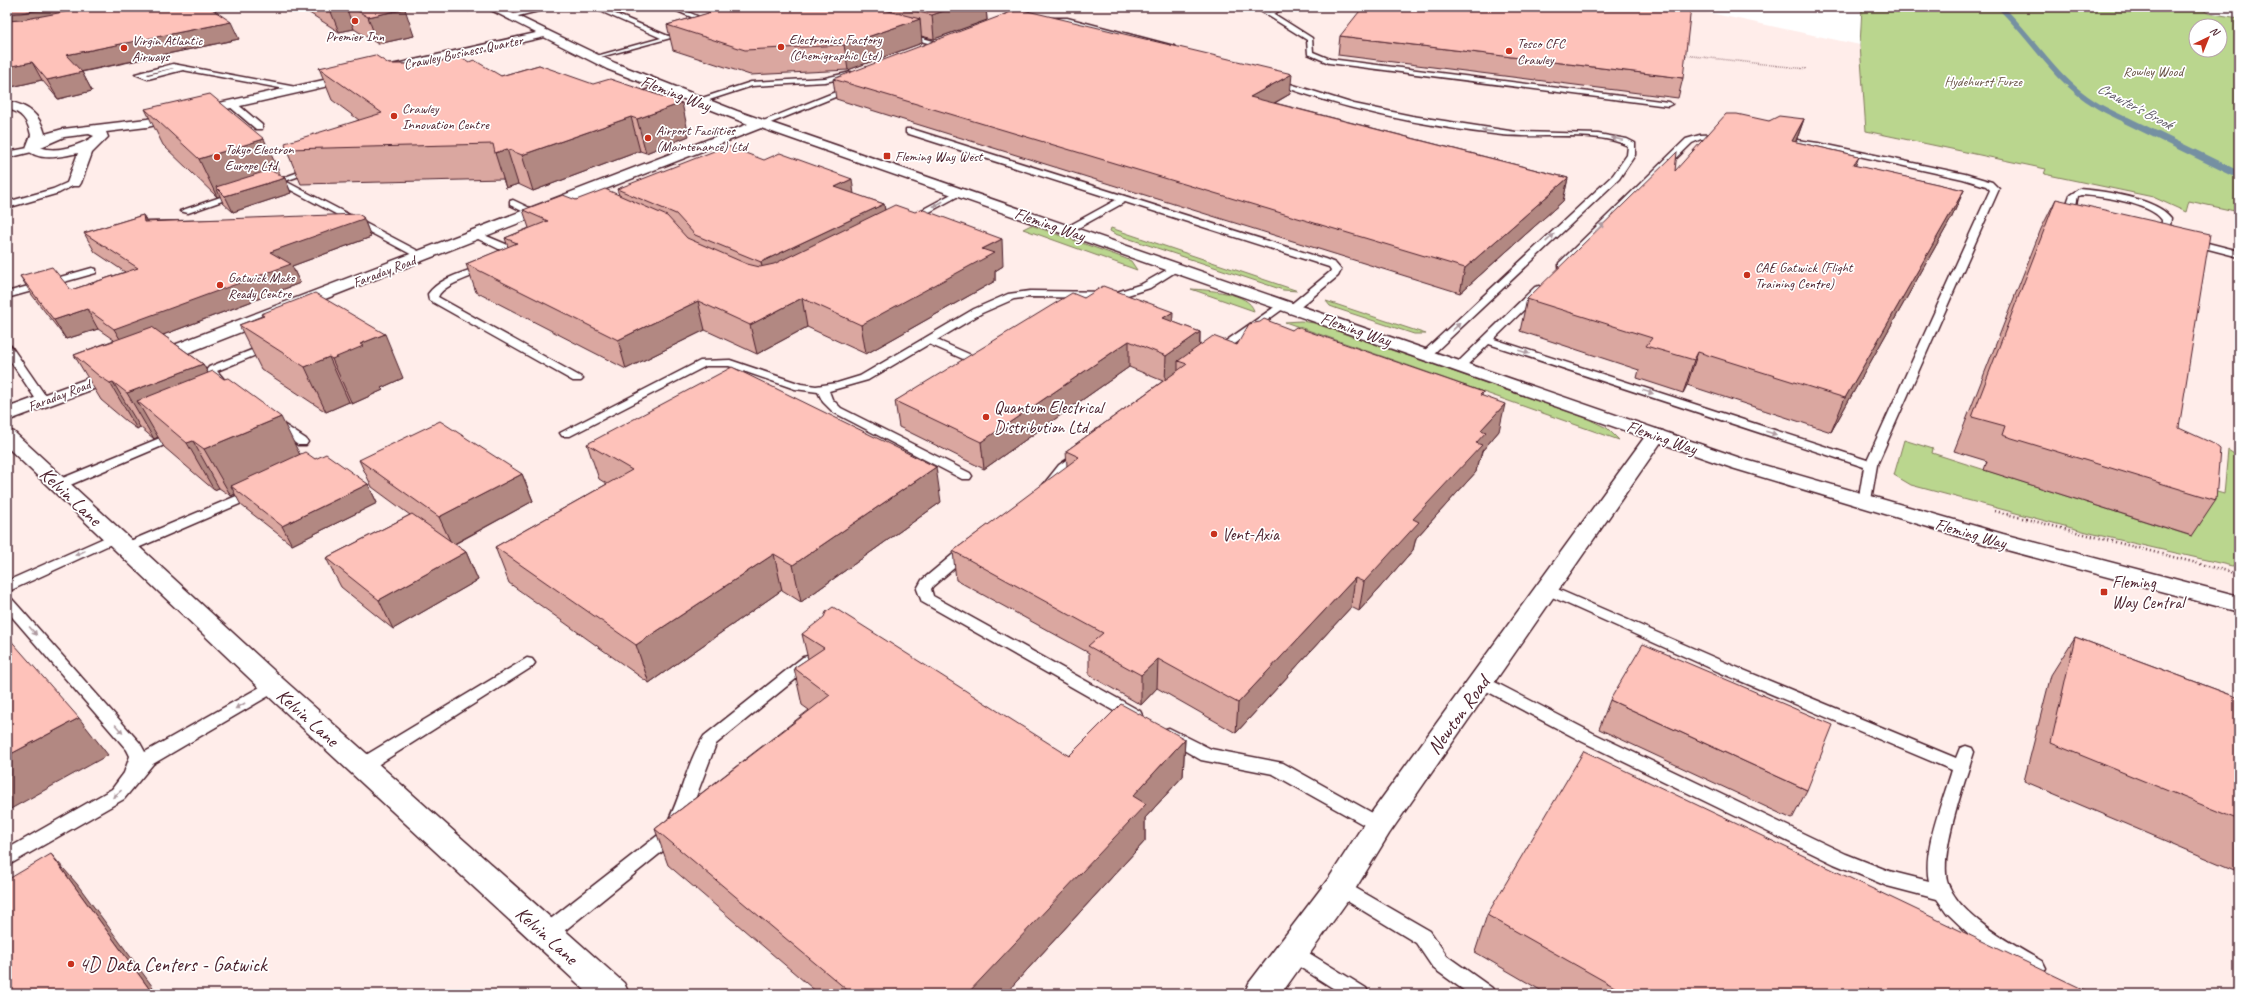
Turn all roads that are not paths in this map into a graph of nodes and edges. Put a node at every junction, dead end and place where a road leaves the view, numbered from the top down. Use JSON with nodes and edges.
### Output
{"nodes":[{"id":1,"x":490,"y":7,"type":"edge"},
{"id":2,"x":552,"y":7,"type":"edge"},
{"id":3,"x":594,"y":7,"type":"edge"},
{"id":4,"x":671,"y":7,"type":"edge"},
{"id":5,"x":1031,"y":7,"type":"edge"},
{"id":6,"x":1257,"y":7,"type":"edge"},
{"id":7,"x":1282,"y":7,"type":"edge"},
{"id":8,"x":1267,"y":14,"type":"junction"},
{"id":9,"x":510,"y":16,"type":"junction"},
{"id":10,"x":1001,"y":18,"type":"edge"},
{"id":11,"x":1032,"y":21,"type":"edge"},
{"id":12,"x":542,"y":32,"type":"junction"},
{"id":13,"x":898,"y":34,"type":"edge"},
{"id":14,"x":667,"y":38,"type":"junction"},
{"id":15,"x":942,"y":40,"type":"edge"},
{"id":16,"x":935,"y":43,"type":"junction"},
{"id":17,"x":1177,"y":48,"type":"edge"},
{"id":18,"x":920,"y":49,"type":"edge"},
{"id":19,"x":595,"y":58,"type":"junction"},
{"id":20,"x":183,"y":68,"type":"junction"},
{"id":21,"x":860,"y":71,"type":"edge"},
{"id":22,"x":1268,"y":78,"type":"edge"},
{"id":23,"x":858,"y":86,"type":"edge"},
{"id":24,"x":662,"y":87,"type":"junction"},
{"id":25,"x":296,"y":89,"type":"junction"},
{"id":26,"x":630,"y":99,"type":"edge"},
{"id":27,"x":697,"y":101,"type":"junction"},
{"id":28,"x":232,"y":104,"type":"junction"},
{"id":29,"x":1668,"y":104,"type":"dead end"},
{"id":30,"x":7,"y":105,"type":"edge"},
{"id":31,"x":34,"y":121,"type":"junction"},
{"id":32,"x":760,"y":124,"type":"junction"},
{"id":33,"x":259,"y":127,"type":"dead end"},
{"id":34,"x":909,"y":131,"type":"dead end"},
{"id":35,"x":88,"y":134,"type":"junction"},
{"id":36,"x":1731,"y":136,"type":"edge"},
{"id":37,"x":1772,"y":139,"type":"edge"},
{"id":38,"x":34,"y":146,"type":"junction"},
{"id":39,"x":7,"y":155,"type":"edge"},
{"id":40,"x":321,"y":167,"type":"edge"},
{"id":41,"x":74,"y":183,"type":"joint"},
{"id":42,"x":248,"y":191,"type":"edge"},
{"id":43,"x":960,"y":193,"type":"junction"},
{"id":44,"x":1124,"y":198,"type":"junction"},
{"id":45,"x":513,"y":204,"type":"dead end"},
{"id":46,"x":7,"y":205,"type":"edge"},
{"id":47,"x":185,"y":211,"type":"dead end"},
{"id":48,"x":533,"y":212,"type":"junction"},
{"id":49,"x":2091,"y":220,"type":"edge"},
{"id":50,"x":898,"y":226,"type":"edge"},
{"id":51,"x":1068,"y":230,"type":"junction"},
{"id":52,"x":2151,"y":233,"type":"edge"},
{"id":53,"x":477,"y":235,"type":"junction"},
{"id":54,"x":2164,"y":236,"type":"junction"},
{"id":55,"x":2239,"y":254,"type":"edge"},
{"id":56,"x":421,"y":256,"type":"junction"},
{"id":57,"x":1176,"y":267,"type":"junction"},
{"id":58,"x":92,"y":271,"type":"dead end"},
{"id":59,"x":7,"y":295,"type":"edge"},
{"id":60,"x":1288,"y":306,"type":"junction"},
{"id":61,"x":929,"y":340,"type":"junction"},
{"id":62,"x":1487,"y":340,"type":"junction"},
{"id":63,"x":280,"y":342,"type":"edge"},
{"id":64,"x":7,"y":348,"type":"edge"},
{"id":65,"x":1427,"y":354,"type":"junction"},
{"id":66,"x":1208,"y":358,"type":"edge"},
{"id":67,"x":983,"y":364,"type":"edge"},
{"id":68,"x":1460,"y":366,"type":"junction"},
{"id":69,"x":576,"y":379,"type":"dead end"},
{"id":70,"x":228,"y":388,"type":"edge"},
{"id":71,"x":823,"y":389,"type":"junction"},
{"id":72,"x":43,"y":402,"type":"junction"},
{"id":73,"x":262,"y":413,"type":"edge"},
{"id":74,"x":7,"y":415,"type":"edge"},
{"id":75,"x":187,"y":431,"type":"edge"},
{"id":76,"x":566,"y":433,"type":"dead end"},
{"id":77,"x":1656,"y":435,"type":"junction"},
{"id":78,"x":7,"y":436,"type":"edge"},
{"id":79,"x":302,"y":442,"type":"dead end"},
{"id":80,"x":1091,"y":446,"type":"edge"},
{"id":81,"x":1870,"y":465,"type":"junction"},
{"id":82,"x":966,"y":476,"type":"dead end"},
{"id":83,"x":58,"y":485,"type":"junction"},
{"id":84,"x":263,"y":488,"type":"edge"},
{"id":85,"x":1041,"y":492,"type":"edge"},
{"id":86,"x":1865,"y":503,"type":"junction"},
{"id":87,"x":978,"y":541,"type":"edge"},
{"id":88,"x":121,"y":542,"type":"junction"},
{"id":89,"x":7,"y":587,"type":"edge"},
{"id":90,"x":1548,"y":590,"type":"junction"},
{"id":91,"x":7,"y":602,"type":"edge"},
{"id":92,"x":2239,"y":604,"type":"edge"},
{"id":93,"x":819,"y":653,"type":"edge"},
{"id":94,"x":527,"y":663,"type":"dead end"},
{"id":95,"x":1482,"y":682,"type":"junction"},
{"id":96,"x":274,"y":686,"type":"junction"},
{"id":97,"x":362,"y":766,"type":"junction"},
{"id":98,"x":132,"y":776,"type":"junction"},
{"id":99,"x":1379,"y":825,"type":"junction"},
{"id":100,"x":7,"y":858,"type":"edge"},
{"id":101,"x":1340,"y":887,"type":"junction"},
{"id":102,"x":1944,"y":893,"type":"junction"},
{"id":103,"x":546,"y":934,"type":"junction"},
{"id":104,"x":1291,"y":951,"type":"junction"},
{"id":105,"x":2054,"y":976,"type":"edge"},
{"id":106,"x":612,"y":994,"type":"edge"},
{"id":107,"x":1261,"y":994,"type":"edge"},
{"id":108,"x":1359,"y":994,"type":"edge"},
{"id":109,"x":1485,"y":994,"type":"edge"}],
"edges":[{"from":1,"to":9,"type":"street","name":"Fleming Way"},
{"from":2,"to":9,"type":"lane"},
{"from":3,"to":14,"type":"lane"},
{"from":4,"to":14,"type":"lane"},
{"from":5,"to":10,"type":"lane"},
{"from":6,"to":8,"type":"lane"},
{"from":7,"to":8,"type":"lane"},
{"from":8,"to":29,"type":"lane"},
{"from":9,"to":12,"type":"street","name":"Fleming Way"},
{"from":11,"to":17,"type":"lane"},
{"from":12,"to":19,"type":"street","name":"Fleming Way"},
{"from":12,"to":25,"type":"street","name":"Crawley Business Quarter"},
{"from":13,"to":16,"type":"lane"},
{"from":14,"to":19,"type":"lane"},
{"from":15,"to":16,"type":"lane"},
{"from":16,"to":18,"type":"lane"},
{"from":19,"to":24,"type":"street","name":"Fleming Way"},
{"from":20,"to":20,"type":"lane"},
{"from":20,"to":25,"type":"lane"},
{"from":21,"to":27,"type":"lane"},
{"from":65,"to":22,"type":"lane","one_way":true},
{"from":23,"to":32,"type":"lane"},
{"from":24,"to":26,"type":"lane"},
{"from":24,"to":27,"type":"street","name":"Fleming Way"},
{"from":25,"to":28,"type":"street","name":"Crawley Business Quarter"},
{"from":27,"to":32,"type":"street","name":"Fleming Way"},
{"from":28,"to":33,"type":"lane"},
{"from":28,"to":35,"type":"street","name":"Crawley Business Quarter"},
{"from":30,"to":31,"type":"street"},
{"from":31,"to":35,"type":"street"},
{"from":31,"to":38,"type":"street"},
{"from":32,"to":43,"type":"street","name":"Fleming Way"},
{"from":32,"to":48,"type":"street","name":"Faraday Road"},
{"from":34,"to":44,"type":"lane"},
{"from":35,"to":38,"type":"street","name":"Crawley Business Quarter"},
{"from":35,"to":38,"type":"street","name":"Crawley Business Quarter"},
{"from":35,"to":41,"type":"street","name":"Crawley Business Quarter"},
{"from":62,"to":36,"type":"lane","one_way":true},
{"from":37,"to":81,"type":"lane"},
{"from":38,"to":39,"type":"lane"},
{"from":40,"to":56,"type":"lane"},
{"from":41,"to":46,"type":"lane"},
{"from":42,"to":47,"type":"lane"},
{"from":43,"to":50,"type":"lane","one_way":true},
{"from":43,"to":51,"type":"street","name":"Fleming Way"},
{"from":44,"to":51,"type":"lane"},
{"from":44,"to":60,"type":"lane"},
{"from":45,"to":48,"type":"lane"},
{"from":48,"to":53,"type":"street","name":"Faraday Road"},
{"from":49,"to":54,"type":"lane"},
{"from":51,"to":57,"type":"street","name":"Fleming Way"},
{"from":52,"to":54,"type":"lane"},
{"from":53,"to":56,"type":"street","name":"Faraday Road"},
{"from":53,"to":69,"type":"lane"},
{"from":54,"to":55,"type":"lane"},
{"from":56,"to":72,"type":"street","name":"Faraday Road"},
{"from":57,"to":60,"type":"street","name":"Fleming Way"},
{"from":57,"to":61,"type":"lane"},
{"from":58,"to":59,"type":"lane"},
{"from":60,"to":65,"type":"street","name":"Fleming Way"},
{"from":60,"to":66,"type":"lane"},
{"from":61,"to":67,"type":"lane"},
{"from":61,"to":71,"type":"lane"},
{"from":62,"to":68,"type":"lane"},
{"from":62,"to":81,"type":"lane","one_way":true},
{"from":63,"to":70,"type":"lane"},
{"from":64,"to":72,"type":"lane"},
{"from":65,"to":68,"type":"street","name":"Fleming Way"},
{"from":68,"to":77,"type":"street","name":"Fleming Way"},
{"from":71,"to":76,"type":"lane"},
{"from":71,"to":82,"type":"lane"},
{"from":72,"to":74,"type":"street","name":"Faraday Road"},
{"from":73,"to":79,"type":"lane"},
{"from":75,"to":83,"type":"lane"},
{"from":77,"to":86,"type":"street","name":"Fleming Way"},
{"from":77,"to":90,"type":"street","name":"Newton Road"},
{"from":78,"to":83,"type":"street","name":"Kelvin Lane"},
{"from":80,"to":85,"type":"lane"},
{"from":81,"to":86,"type":"lane"},
{"from":83,"to":88,"type":"street","name":"Kelvin Lane"},
{"from":84,"to":88,"type":"lane"},
{"from":86,"to":92,"type":"street","name":"Fleming Way"},
{"from":87,"to":99,"type":"lane"},
{"from":88,"to":89,"type":"lane","one_way":true},
{"from":88,"to":96,"type":"street","name":"Kelvin Lane"},
{"from":90,"to":95,"type":"street","name":"Newton Road"},
{"from":90,"to":102,"type":"lane"},
{"from":91,"to":98,"type":"lane","one_way":true},
{"from":93,"to":103,"type":"lane"},
{"from":94,"to":97,"type":"lane"},
{"from":95,"to":99,"type":"street","name":"Newton Road"},
{"from":95,"to":102,"type":"lane"},
{"from":96,"to":97,"type":"street","name":"Kelvin Lane"},
{"from":96,"to":98,"type":"lane","one_way":true},
{"from":97,"to":103,"type":"street","name":"Kelvin Lane"},
{"from":98,"to":100,"type":"lane","one_way":true},
{"from":99,"to":101,"type":"street","name":"Newton Road"},
{"from":101,"to":104,"type":"street","name":"Newton Road"},
{"from":101,"to":109,"type":"lane"},
{"from":102,"to":105,"type":"lane"},
{"from":103,"to":106,"type":"street","name":"Kelvin Lane"},
{"from":104,"to":107,"type":"street","name":"Newton Road"},
{"from":104,"to":108,"type":"lane"}]}
